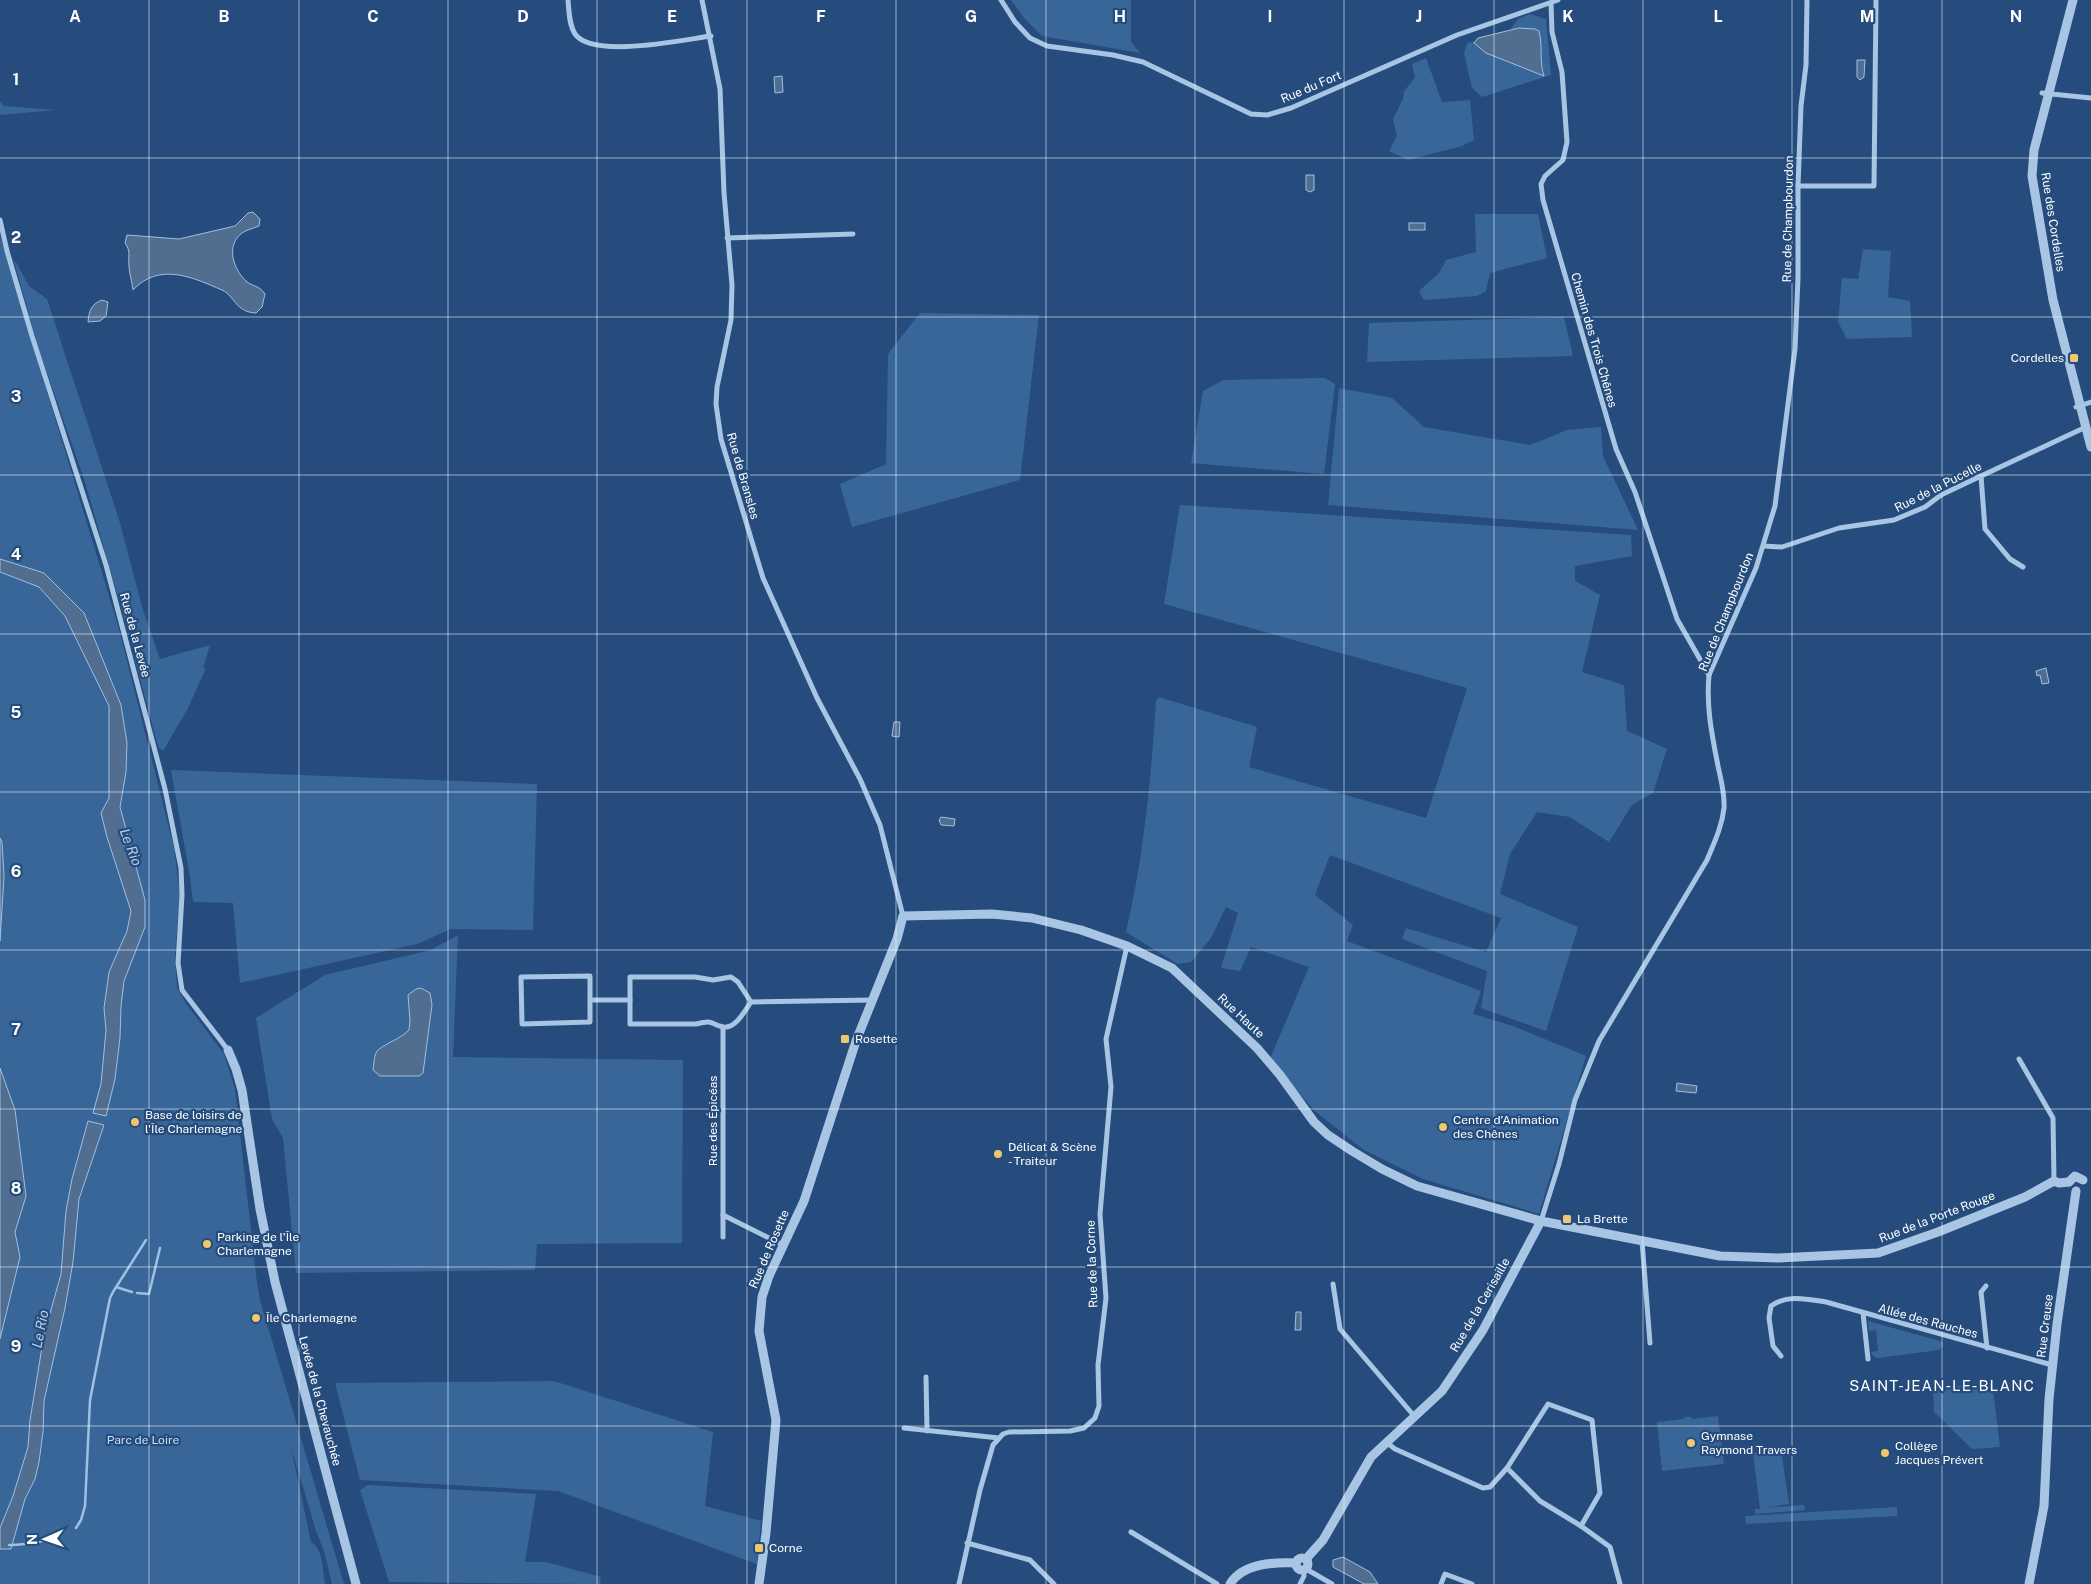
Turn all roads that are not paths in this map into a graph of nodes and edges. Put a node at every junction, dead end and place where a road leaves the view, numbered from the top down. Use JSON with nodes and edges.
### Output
{"nodes":[{"id":1,"x":568,"y":0,"type":"edge"},
{"id":2,"x":702,"y":0,"type":"edge"},
{"id":3,"x":1001,"y":0,"type":"edge"},
{"id":4,"x":1558,"y":0,"type":"edge"},
{"id":5,"x":1807,"y":0,"type":"edge"},
{"id":6,"x":1876,"y":0,"type":"edge"},
{"id":7,"x":2073,"y":0,"type":"edge"},
{"id":8,"x":1551,"y":3,"type":"junction"},
{"id":9,"x":710,"y":36,"type":"junction"},
{"id":10,"x":2045,"y":94,"type":"junction"},
{"id":11,"x":2091,"y":98,"type":"edge"},
{"id":12,"x":1798,"y":186,"type":"junction"},
{"id":13,"x":0,"y":220,"type":"edge"},
{"id":14,"x":854,"y":234,"type":"dead end"},
{"id":15,"x":728,"y":238,"type":"junction"},
{"id":16,"x":2091,"y":402,"type":"edge"},
{"id":17,"x":2078,"y":406,"type":"junction"},
{"id":18,"x":2086,"y":427,"type":"junction"},
{"id":19,"x":2091,"y":447,"type":"edge"},
{"id":20,"x":1981,"y":476,"type":"junction"},
{"id":21,"x":1764,"y":546,"type":"junction"},
{"id":22,"x":2023,"y":567,"type":"dead end"},
{"id":23,"x":1710,"y":675,"type":"junction"},
{"id":24,"x":903,"y":916,"type":"junction"},
{"id":25,"x":1127,"y":946,"type":"junction"},
{"id":26,"x":590,"y":1000,"type":"junction"},
{"id":27,"x":630,"y":1000,"type":"junction"},
{"id":28,"x":872,"y":1000,"type":"junction"},
{"id":29,"x":751,"y":1002,"type":"junction"},
{"id":30,"x":723,"y":1027,"type":"junction"},
{"id":31,"x":228,"y":1050,"type":"joint"},
{"id":32,"x":2020,"y":1059,"type":"dead end"},
{"id":33,"x":2087,"y":1177,"type":"edge"},
{"id":34,"x":2054,"y":1181,"type":"junction"},
{"id":35,"x":2069,"y":1182,"type":"junction"},
{"id":36,"x":2076,"y":1190,"type":"junction"},
{"id":37,"x":723,"y":1215,"type":"junction"},
{"id":38,"x":1541,"y":1221,"type":"junction"},
{"id":39,"x":723,"y":1237,"type":"dead end"},
{"id":40,"x":1642,"y":1241,"type":"junction"},
{"id":41,"x":783,"y":1244,"type":"junction"},
{"id":42,"x":1333,"y":1284,"type":"dead end"},
{"id":43,"x":1986,"y":1286,"type":"dead end"},
{"id":44,"x":1863,"y":1313,"type":"junction"},
{"id":45,"x":1650,"y":1343,"type":"dead end"},
{"id":46,"x":1987,"y":1348,"type":"junction"},
{"id":47,"x":1782,"y":1356,"type":"dead end"},
{"id":48,"x":1868,"y":1359,"type":"dead end"},
{"id":49,"x":2052,"y":1365,"type":"junction"},
{"id":50,"x":926,"y":1377,"type":"dead end"},
{"id":51,"x":1415,"y":1417,"type":"junction"},
{"id":52,"x":904,"y":1428,"type":"dead end"},
{"id":53,"x":927,"y":1431,"type":"junction"},
{"id":54,"x":999,"y":1438,"type":"junction"},
{"id":55,"x":1386,"y":1442,"type":"junction"},
{"id":56,"x":1507,"y":1468,"type":"junction"},
{"id":57,"x":1581,"y":1526,"type":"junction"},
{"id":58,"x":1131,"y":1532,"type":"dead end"},
{"id":59,"x":967,"y":1543,"type":"junction"},
{"id":60,"x":1305,"y":1566,"type":"junction"},
{"id":61,"x":356,"y":1583,"type":"edge"},
{"id":62,"x":759,"y":1584,"type":"edge"},
{"id":63,"x":959,"y":1584,"type":"edge"},
{"id":64,"x":1054,"y":1584,"type":"edge"},
{"id":65,"x":1217,"y":1584,"type":"edge"},
{"id":66,"x":1230,"y":1584,"type":"edge"},
{"id":67,"x":1300,"y":1584,"type":"edge"},
{"id":68,"x":1332,"y":1584,"type":"edge"},
{"id":69,"x":1441,"y":1584,"type":"edge"},
{"id":70,"x":1472,"y":1584,"type":"edge"},
{"id":71,"x":1620,"y":1584,"type":"edge"},
{"id":72,"x":2029,"y":1584,"type":"edge"}],
"edges":[{"from":1,"to":9,"type":"street"},
{"from":2,"to":9,"type":"street","name":"Rue de Bransles"},
{"from":3,"to":8,"type":"street","name":"Rue du Fort"},
{"from":4,"to":8,"type":"street","name":"Rue du Fort"},
{"from":5,"to":12,"type":"street","name":"Rue de Champbourdon"},
{"from":6,"to":12,"type":"street"},
{"from":7,"to":10,"type":"street","name":"Rue des Cordelles"},
{"from":8,"to":23,"type":"street","name":"Chemin des Trois Chênes"},
{"from":9,"to":15,"type":"street","name":"Rue de Bransles"},
{"from":10,"to":11,"type":"street"},
{"from":10,"to":17,"type":"street","name":"Rue des Cordelles"},
{"from":12,"to":21,"type":"street","name":"Rue de Champbourdon"},
{"from":13,"to":31,"type":"street","name":"Rue de la Levée"},
{"from":14,"to":15,"type":"street"},
{"from":15,"to":24,"type":"street","name":"Rue de Bransles"},
{"from":16,"to":17,"type":"street"},
{"from":17,"to":18,"type":"street","name":"Rue des Cordelles"},
{"from":18,"to":19,"type":"street","name":"Rue des Cordelles"},
{"from":18,"to":20,"type":"street","name":"Rue de la Pucelle"},
{"from":20,"to":21,"type":"street","name":"Rue de la Pucelle"},
{"from":20,"to":22,"type":"street"},
{"from":21,"to":23,"type":"street","name":"Rue de Champbourdon"},
{"from":23,"to":38,"type":"street","name":"Rue de Champbourdon"},
{"from":24,"to":25,"type":"street","name":"Rue Haute"},
{"from":24,"to":28,"type":"street","name":"Rue de Rosette"},
{"from":25,"to":38,"type":"street","name":"Rue Haute"},
{"from":25,"to":54,"type":"street","name":"Rue de la Corne"},
{"from":26,"to":26,"type":"street"},
{"from":26,"to":27,"type":"street"},
{"from":27,"to":29,"type":"street"},
{"from":27,"to":30,"type":"street"},
{"from":28,"to":29,"type":"street"},
{"from":28,"to":41,"type":"street","name":"Rue de Rosette"},
{"from":29,"to":30,"type":"street"},
{"from":30,"to":37,"type":"street","name":"Rue des Épicéas"},
{"from":31,"to":61,"type":"street","name":"Levée de la Chevauchée"},
{"from":32,"to":34,"type":"street"},
{"from":33,"to":35,"type":"street"},
{"from":33,"to":36,"type":"street"},
{"from":34,"to":35,"type":"street"},
{"from":34,"to":40,"type":"street","name":"Rue de la Porte Rouge"},
{"from":35,"to":36,"type":"street"},
{"from":36,"to":49,"type":"street","name":"Rue Creuse"},
{"from":37,"to":39,"type":"street","name":"Rue des Épicéas"},
{"from":37,"to":41,"type":"street"},
{"from":38,"to":40,"type":"street","name":"Rue de la Porte Rouge"},
{"from":38,"to":51,"type":"street","name":"Rue de la Cerisaille"},
{"from":40,"to":45,"type":"street"},
{"from":41,"to":62,"type":"street","name":"Rue de Rosette"},
{"from":42,"to":51,"type":"street"},
{"from":43,"to":46,"type":"street","name":"Allée des Rauches"},
{"from":44,"to":46,"type":"street","name":"Allée des Rauches"},
{"from":44,"to":47,"type":"street","name":"Allée des Rauches"},
{"from":44,"to":48,"type":"street","name":"Allée des Rauches"},
{"from":46,"to":49,"type":"street","name":"Allée des Rauches"},
{"from":49,"to":72,"type":"street","name":"Rue Creuse"},
{"from":50,"to":53,"type":"street"},
{"from":51,"to":55,"type":"street","name":"Rue de la Cerisaille"},
{"from":52,"to":53,"type":"street"},
{"from":53,"to":54,"type":"street"},
{"from":54,"to":59,"type":"street"},
{"from":55,"to":56,"type":"street"},
{"from":55,"to":60,"type":"street","name":"Rue de la Cerisaille"},
{"from":56,"to":57,"type":"street"},
{"from":56,"to":57,"type":"street"},
{"from":57,"to":71,"type":"street"},
{"from":58,"to":65,"type":"street"},
{"from":59,"to":63,"type":"street"},
{"from":59,"to":64,"type":"street"},
{"from":60,"to":66,"type":"street"},
{"from":60,"to":67,"type":"street","name":"Rue de la Cerisaille"},
{"from":60,"to":68,"type":"street"},
{"from":69,"to":70,"type":"street"}]}
